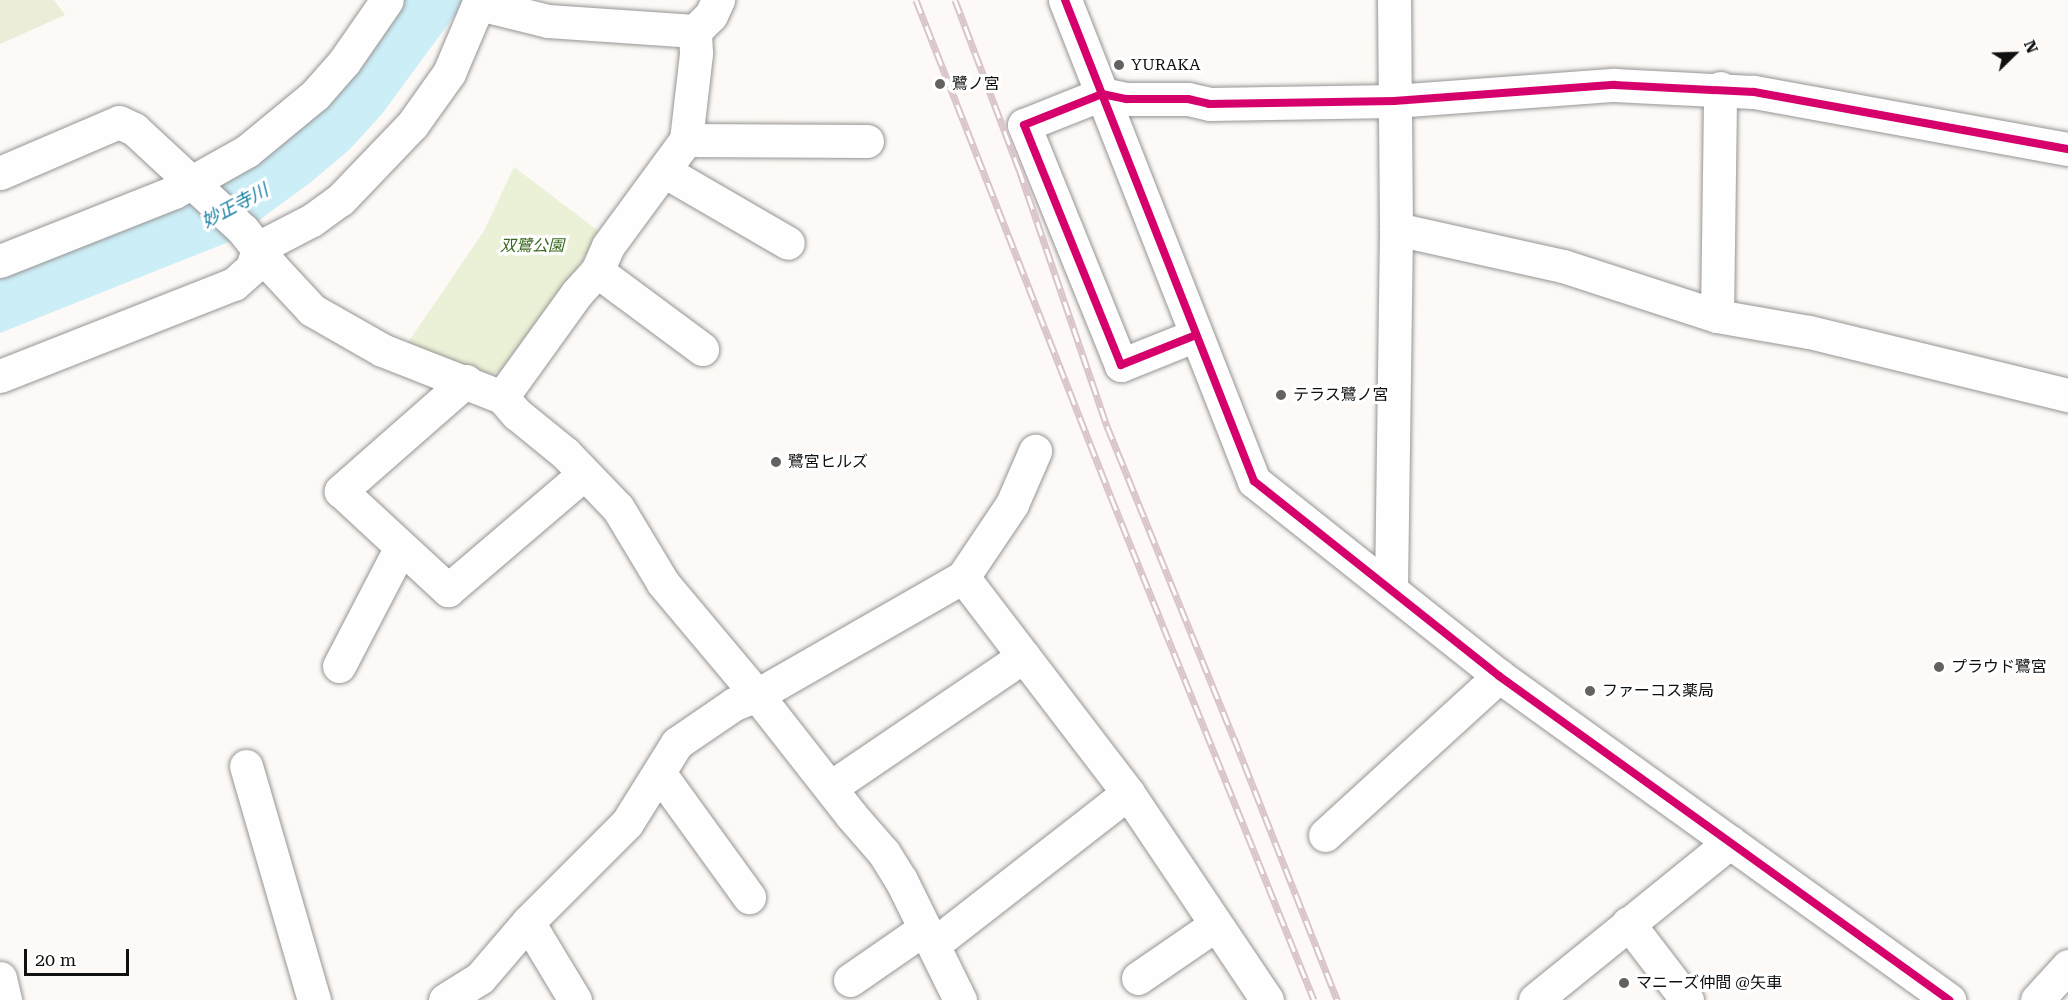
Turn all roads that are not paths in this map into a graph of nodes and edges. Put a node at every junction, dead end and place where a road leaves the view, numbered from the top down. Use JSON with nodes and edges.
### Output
{"nodes":[{"id":1,"x":387,"y":0,"type":"edge"},
{"id":2,"x":718,"y":0,"type":"edge"},
{"id":3,"x":1065,"y":0,"type":"edge"},
{"id":4,"x":1394,"y":0,"type":"edge"},
{"id":5,"x":480,"y":2,"type":"edge"},
{"id":6,"x":695,"y":31,"type":"junction"},
{"id":7,"x":1720,"y":88,"type":"junction"},
{"id":8,"x":1102,"y":94,"type":"junction"},
{"id":9,"x":1394,"y":101,"type":"junction"},
{"id":10,"x":686,"y":140,"type":"junction"},
{"id":11,"x":867,"y":141,"type":"dead end"},
{"id":12,"x":2068,"y":149,"type":"edge"},
{"id":13,"x":664,"y":171,"type":"junction"},
{"id":14,"x":0,"y":173,"type":"edge"},
{"id":15,"x":197,"y":187,"type":"junction"},
{"id":16,"x":1396,"y":229,"type":"junction"},
{"id":17,"x":251,"y":239,"type":"junction"},
{"id":18,"x":788,"y":243,"type":"dead end"},
{"id":19,"x":0,"y":261,"type":"edge"},
{"id":20,"x":597,"y":271,"type":"junction"},
{"id":21,"x":1716,"y":316,"type":"junction"},
{"id":22,"x":1196,"y":335,"type":"junction"},
{"id":23,"x":702,"y":349,"type":"dead end"},
{"id":24,"x":0,"y":376,"type":"edge"},
{"id":25,"x":466,"y":381,"type":"junction"},
{"id":26,"x":2068,"y":395,"type":"edge"},
{"id":27,"x":502,"y":397,"type":"junction"},
{"id":28,"x":1035,"y":451,"type":"dead end"},
{"id":29,"x":584,"y":474,"type":"junction"},
{"id":30,"x":401,"y":547,"type":"junction"},
{"id":31,"x":963,"y":577,"type":"junction"},
{"id":32,"x":1391,"y":589,"type":"junction"},
{"id":33,"x":1024,"y":656,"type":"junction"},
{"id":34,"x":339,"y":666,"type":"dead end"},
{"id":35,"x":1499,"y":676,"type":"junction"},
{"id":36,"x":757,"y":695,"type":"junction"},
{"id":37,"x":246,"y":766,"type":"dead end"},
{"id":38,"x":660,"y":774,"type":"junction"},
{"id":39,"x":831,"y":787,"type":"junction"},
{"id":40,"x":1128,"y":793,"type":"junction"},
{"id":41,"x":1325,"y":835,"type":"dead end"},
{"id":42,"x":1730,"y":842,"type":"junction"},
{"id":43,"x":749,"y":897,"type":"dead end"},
{"id":44,"x":528,"y":922,"type":"junction"},
{"id":45,"x":1628,"y":923,"type":"junction"},
{"id":46,"x":1215,"y":925,"type":"junction"},
{"id":47,"x":929,"y":936,"type":"junction"},
{"id":48,"x":2068,"y":966,"type":"edge"},
{"id":49,"x":0,"y":978,"type":"edge"},
{"id":50,"x":1138,"y":978,"type":"dead end"},
{"id":51,"x":850,"y":980,"type":"dead end"},
{"id":52,"x":5,"y":1000,"type":"edge"},
{"id":53,"x":314,"y":1000,"type":"edge"},
{"id":54,"x":445,"y":1000,"type":"edge"},
{"id":55,"x":575,"y":1000,"type":"edge"},
{"id":56,"x":960,"y":1000,"type":"edge"},
{"id":57,"x":1267,"y":1000,"type":"edge"},
{"id":58,"x":1535,"y":1000,"type":"edge"},
{"id":59,"x":1687,"y":1000,"type":"edge"},
{"id":60,"x":1949,"y":1000,"type":"edge"},
{"id":61,"x":2037,"y":1000,"type":"edge"}],
"edges":[{"from":1,"to":15,"type":"street"},
{"from":2,"to":6,"type":"street"},
{"from":3,"to":8,"type":"street"},
{"from":4,"to":9,"type":"street"},
{"from":5,"to":6,"type":"street"},
{"from":5,"to":17,"type":"street"},
{"from":6,"to":10,"type":"street"},
{"from":7,"to":9,"type":"street"},
{"from":7,"to":12,"type":"street"},
{"from":7,"to":21,"type":"street"},
{"from":8,"to":9,"type":"street"},
{"from":8,"to":22,"type":"street"},
{"from":8,"to":22,"type":"street"},
{"from":9,"to":16,"type":"street"},
{"from":10,"to":11,"type":"street"},
{"from":10,"to":13,"type":"street"},
{"from":13,"to":18,"type":"street"},
{"from":13,"to":20,"type":"street"},
{"from":14,"to":15,"type":"street"},
{"from":15,"to":17,"type":"street"},
{"from":15,"to":19,"type":"street"},
{"from":16,"to":21,"type":"street"},
{"from":16,"to":32,"type":"street"},
{"from":17,"to":24,"type":"street"},
{"from":17,"to":25,"type":"street"},
{"from":20,"to":23,"type":"street"},
{"from":20,"to":27,"type":"street"},
{"from":21,"to":26,"type":"street"},
{"from":22,"to":32,"type":"street"},
{"from":25,"to":27,"type":"street"},
{"from":25,"to":30,"type":"street"},
{"from":27,"to":29,"type":"street"},
{"from":28,"to":31,"type":"street"},
{"from":29,"to":30,"type":"street"},
{"from":29,"to":36,"type":"street"},
{"from":30,"to":34,"type":"street"},
{"from":31,"to":33,"type":"street"},
{"from":31,"to":36,"type":"street"},
{"from":32,"to":35,"type":"street"},
{"from":33,"to":39,"type":"street"},
{"from":33,"to":40,"type":"street"},
{"from":35,"to":41,"type":"street"},
{"from":35,"to":42,"type":"street"},
{"from":36,"to":38,"type":"street"},
{"from":36,"to":39,"type":"street"},
{"from":37,"to":53,"type":"street"},
{"from":38,"to":43,"type":"street"},
{"from":38,"to":44,"type":"street"},
{"from":39,"to":47,"type":"street"},
{"from":40,"to":46,"type":"street"},
{"from":40,"to":47,"type":"street"},
{"from":42,"to":45,"type":"street"},
{"from":42,"to":60,"type":"street"},
{"from":44,"to":54,"type":"street"},
{"from":44,"to":55,"type":"street"},
{"from":45,"to":58,"type":"street"},
{"from":45,"to":59,"type":"street"},
{"from":46,"to":50,"type":"street"},
{"from":46,"to":57,"type":"street"},
{"from":47,"to":51,"type":"street"},
{"from":47,"to":56,"type":"street"},
{"from":48,"to":61,"type":"street"},
{"from":49,"to":52,"type":"street"}]}
